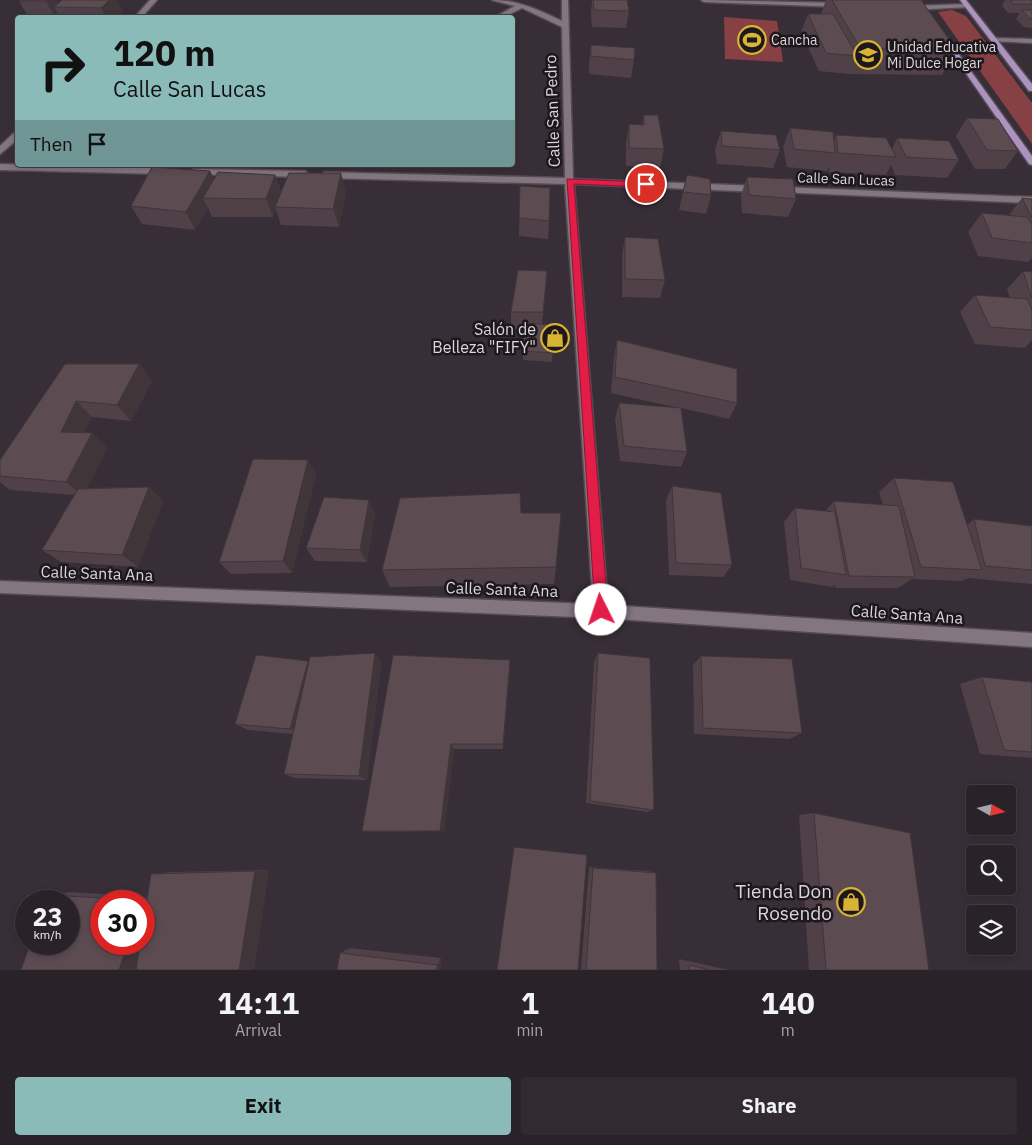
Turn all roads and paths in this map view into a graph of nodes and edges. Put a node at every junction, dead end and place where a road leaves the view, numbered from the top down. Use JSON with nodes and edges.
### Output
{"nodes":[{"id":1,"x":154,"y":0,"type":"edge"},
{"id":2,"x":495,"y":0,"type":"edge"},
{"id":3,"x":565,"y":0,"type":"edge"},
{"id":4,"x":704,"y":0,"type":"edge"},
{"id":5,"x":917,"y":0,"type":"edge"},
{"id":6,"x":966,"y":3,"type":"edge"},
{"id":7,"x":853,"y":5,"type":"edge"},
{"id":8,"x":521,"y":6,"type":"junction"},
{"id":9,"x":903,"y":7,"type":"edge"},
{"id":10,"x":923,"y":8,"type":"junction"},
{"id":11,"x":140,"y":15,"type":"edge"},
{"id":12,"x":502,"y":15,"type":"edge"},
{"id":13,"x":928,"y":16,"type":"edge"},
{"id":14,"x":564,"y":25,"type":"junction"},
{"id":15,"x":940,"y":32,"type":"edge"},
{"id":16,"x":994,"y":40,"type":"junction"},
{"id":17,"x":1032,"y":41,"type":"edge"},
{"id":18,"x":1032,"y":89,"type":"edge"},
{"id":19,"x":15,"y":137,"type":"edge"},
{"id":20,"x":0,"y":151,"type":"edge"},
{"id":21,"x":1032,"y":162,"type":"edge"},
{"id":22,"x":0,"y":167,"type":"edge"},
{"id":23,"x":170,"y":171,"type":"edge"},
{"id":24,"x":190,"y":172,"type":"edge"},
{"id":25,"x":569,"y":181,"type":"junction"},
{"id":26,"x":1032,"y":200,"type":"edge"},
{"id":27,"x":0,"y":587,"type":"edge"},
{"id":28,"x":601,"y":610,"type":"junction"},
{"id":29,"x":1032,"y":640,"type":"edge"}],
"edges":[{"from":1,"to":11,"type":"street"},
{"from":2,"to":8,"type":"street"},
{"from":3,"to":14,"type":"street","name":"Calle San Pedro"},
{"from":4,"to":7,"type":"street"},
{"from":5,"to":10,"type":"main road"},
{"from":6,"to":10,"type":"street"},
{"from":6,"to":16,"type":"main road"},
{"from":8,"to":12,"type":"street"},
{"from":8,"to":14,"type":"street"},
{"from":9,"to":10,"type":"street"},
{"from":10,"to":13,"type":"main road"},
{"from":14,"to":25,"type":"street","name":"Calle San Pedro"},
{"from":15,"to":21,"type":"main road"},
{"from":16,"to":17,"type":"street"},
{"from":16,"to":18,"type":"main road"},
{"from":19,"to":20,"type":"street"},
{"from":22,"to":23,"type":"street"},
{"from":24,"to":25,"type":"street","name":"Calle San Lucas"},
{"from":25,"to":26,"type":"street","name":"Calle San Lucas"},
{"from":25,"to":28,"type":"street","name":"Calle San Pedro"},
{"from":27,"to":28,"type":"street","name":"Calle Santa Ana"},
{"from":28,"to":29,"type":"street","name":"Calle Santa Ana"}]}
